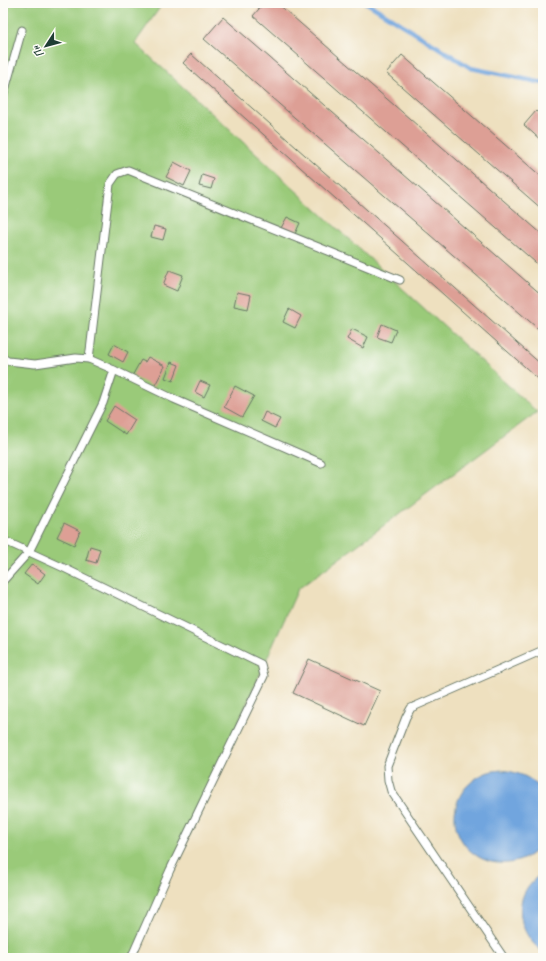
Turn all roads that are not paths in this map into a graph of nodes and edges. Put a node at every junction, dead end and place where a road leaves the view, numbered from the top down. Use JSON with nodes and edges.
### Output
{"nodes":[{"id":1,"x":22,"y":30,"type":"dead end"},
{"id":2,"x":3,"y":97,"type":"edge"},
{"id":3,"x":400,"y":280,"type":"dead end"},
{"id":4,"x":3,"y":358,"type":"edge"},
{"id":5,"x":89,"y":359,"type":"junction"},
{"id":6,"x":114,"y":370,"type":"junction"},
{"id":7,"x":321,"y":463,"type":"dead end"},
{"id":8,"x":3,"y":540,"type":"edge"},
{"id":9,"x":29,"y":552,"type":"junction"},
{"id":10,"x":3,"y":582,"type":"edge"},
{"id":11,"x":543,"y":650,"type":"edge"},
{"id":12,"x":131,"y":958,"type":"edge"},
{"id":13,"x":504,"y":958,"type":"edge"}],
"edges":[{"from":1,"to":2,"type":"lane"},
{"from":3,"to":5,"type":"lane"},
{"from":4,"to":5,"type":"lane"},
{"from":5,"to":6,"type":"lane"},
{"from":6,"to":7,"type":"lane"},
{"from":6,"to":9,"type":"lane"},
{"from":8,"to":9,"type":"lane"},
{"from":9,"to":10,"type":"lane"},
{"from":9,"to":12,"type":"lane"},
{"from":11,"to":13,"type":"lane"}]}
